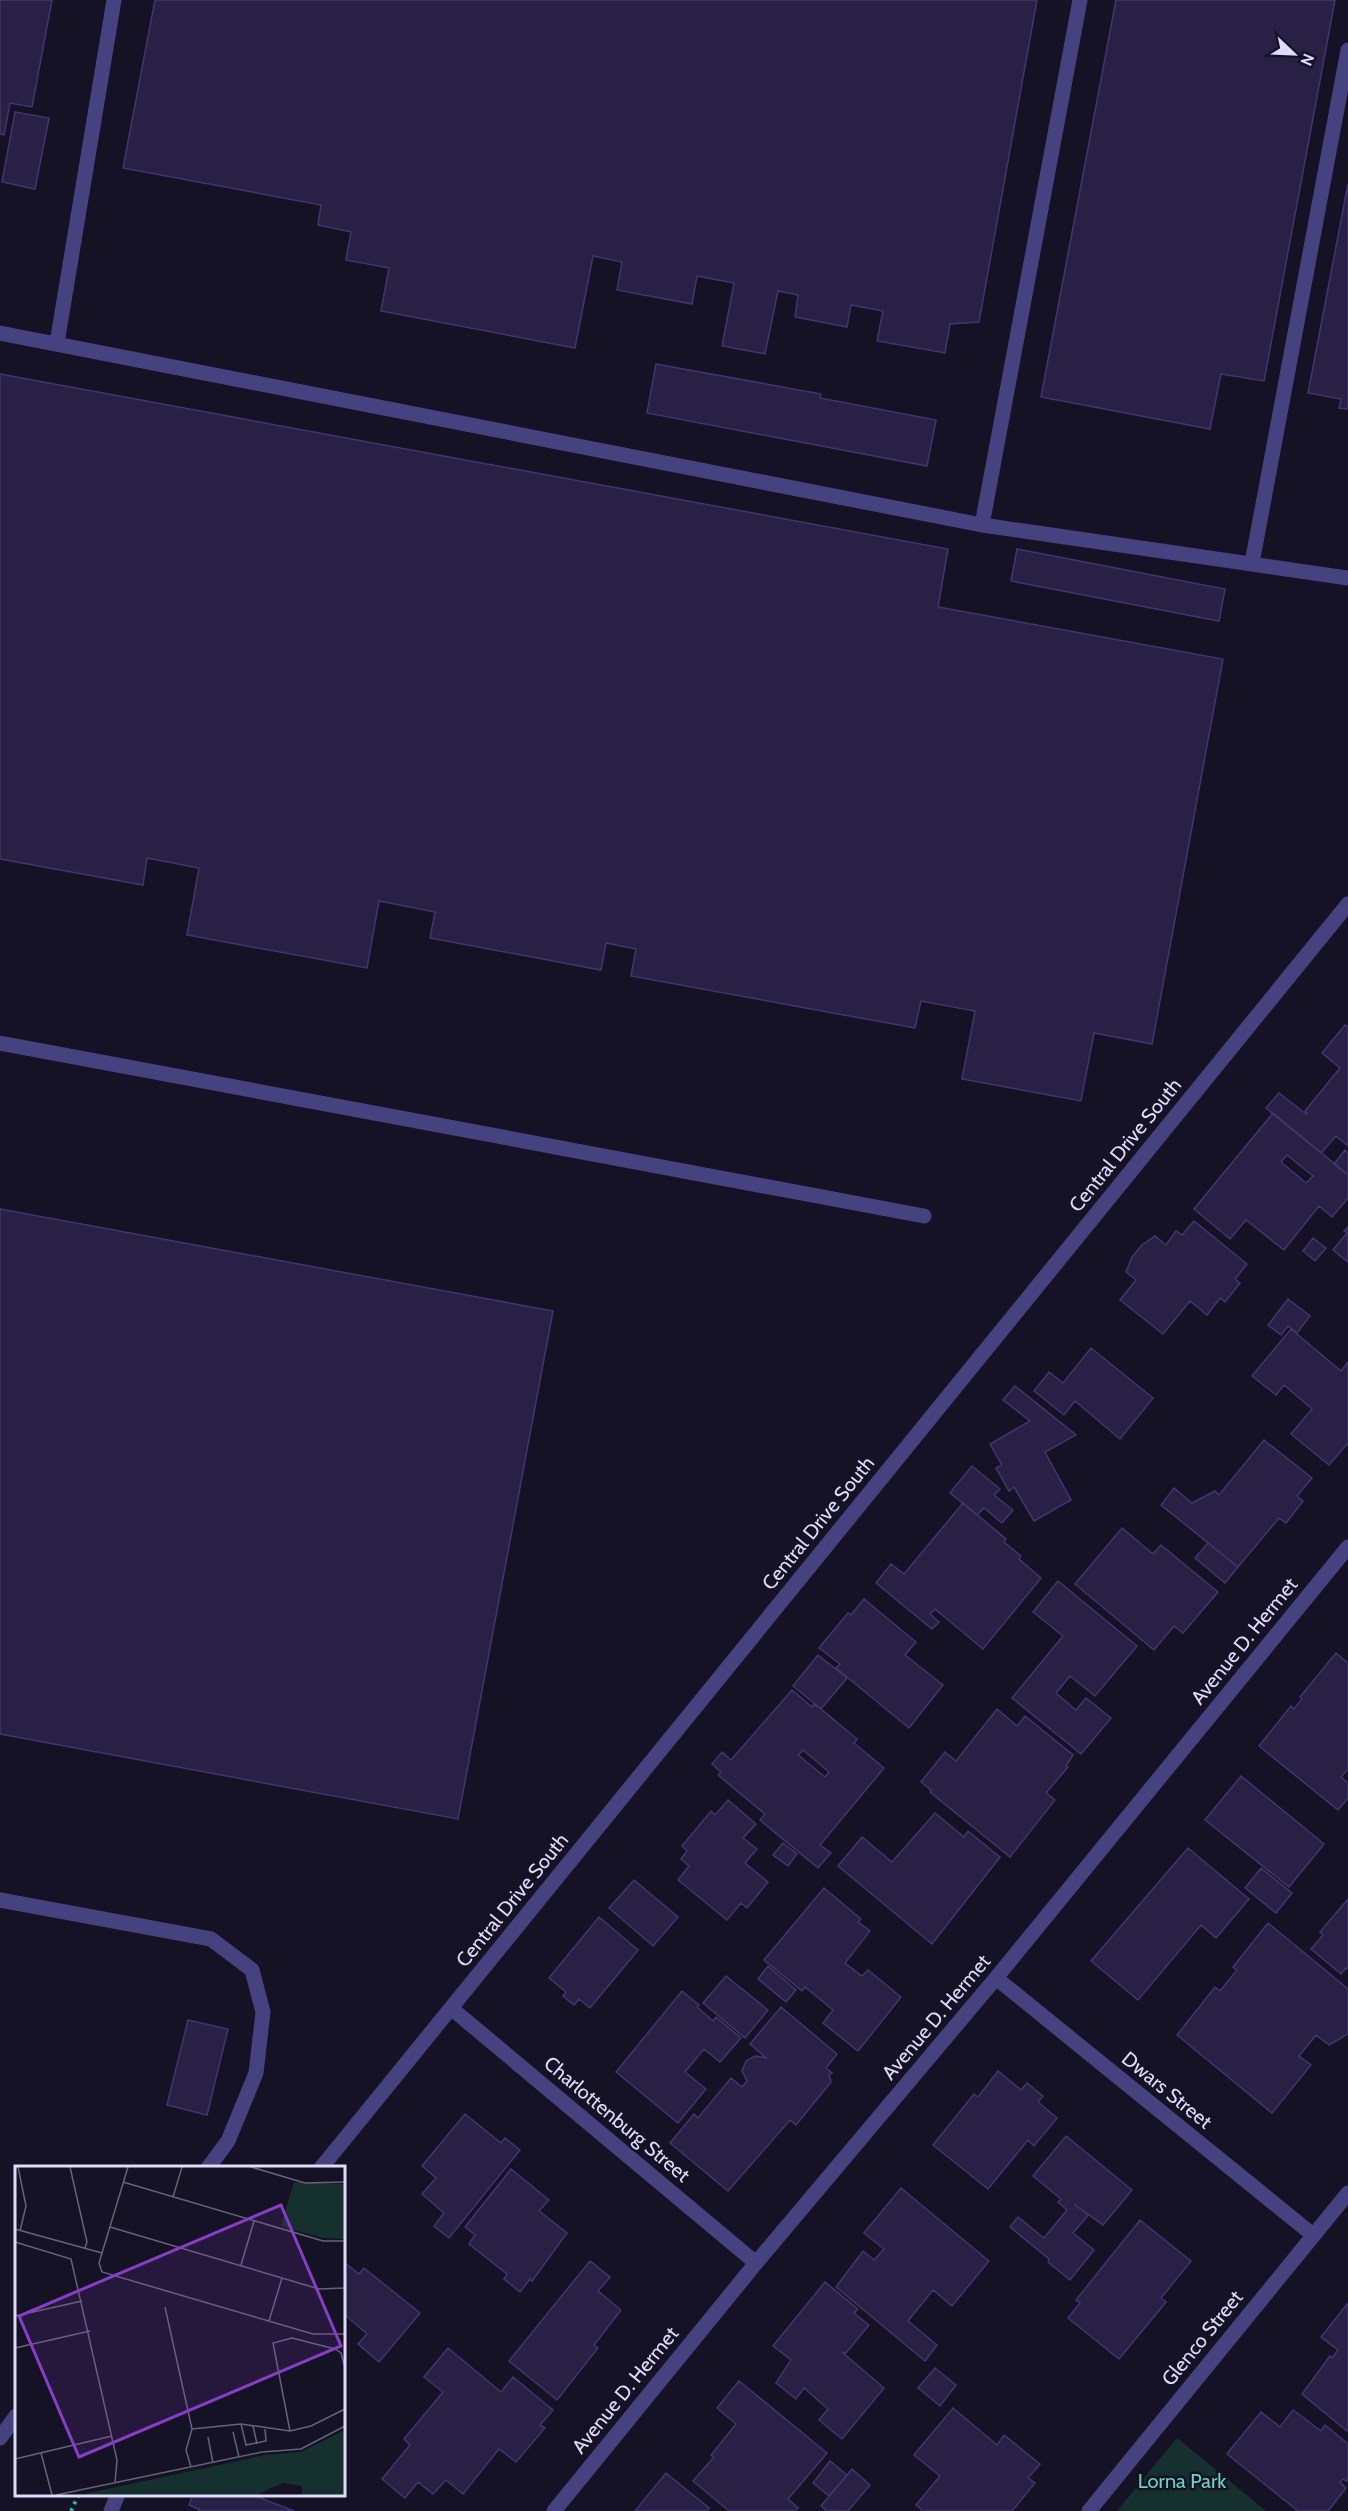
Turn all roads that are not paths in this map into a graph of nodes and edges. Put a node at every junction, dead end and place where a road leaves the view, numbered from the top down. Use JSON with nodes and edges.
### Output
{"nodes":[{"id":1,"x":114,"y":0,"type":"edge"},
{"id":2,"x":1080,"y":0,"type":"edge"},
{"id":3,"x":1348,"y":51,"type":"edge"},
{"id":4,"x":0,"y":333,"type":"edge"},
{"id":5,"x":57,"y":343,"type":"junction"},
{"id":6,"x":982,"y":525,"type":"junction"},
{"id":7,"x":1252,"y":563,"type":"junction"},
{"id":8,"x":1348,"y":578,"type":"edge"},
{"id":9,"x":1348,"y":904,"type":"edge"},
{"id":10,"x":0,"y":1043,"type":"edge"},
{"id":11,"x":924,"y":1216,"type":"dead end"},
{"id":12,"x":1348,"y":1547,"type":"edge"},
{"id":13,"x":0,"y":1900,"type":"edge"},
{"id":14,"x":996,"y":1978,"type":"junction"},
{"id":15,"x":451,"y":2008,"type":"junction"},
{"id":16,"x":209,"y":2166,"type":"edge"},
{"id":17,"x":323,"y":2166,"type":"edge"},
{"id":18,"x":1348,"y":2193,"type":"edge"},
{"id":19,"x":1313,"y":2235,"type":"junction"},
{"id":20,"x":756,"y":2263,"type":"junction"},
{"id":21,"x":15,"y":2417,"type":"edge"},
{"id":22,"x":0,"y":2438,"type":"edge"},
{"id":23,"x":116,"y":2496,"type":"edge"},
{"id":24,"x":111,"y":2511,"type":"edge"},
{"id":25,"x":554,"y":2511,"type":"edge"},
{"id":26,"x":1089,"y":2511,"type":"edge"}],
"edges":[{"from":1,"to":5,"type":"street"},
{"from":2,"to":6,"type":"street"},
{"from":3,"to":7,"type":"street"},
{"from":4,"to":5,"type":"street"},
{"from":5,"to":6,"type":"street"},
{"from":6,"to":7,"type":"street"},
{"from":7,"to":8,"type":"street"},
{"from":9,"to":15,"type":"street","name":"Central Drive South"},
{"from":10,"to":11,"type":"street"},
{"from":12,"to":14,"type":"street","name":"Avenue D. Hermet"},
{"from":13,"to":16,"type":"street"},
{"from":14,"to":19,"type":"street","name":"Dwars Street"},
{"from":14,"to":20,"type":"street","name":"Avenue D. Hermet"},
{"from":15,"to":17,"type":"street","name":"Central Drive South"},
{"from":15,"to":20,"type":"street","name":"Charlottenburg Street"},
{"from":18,"to":19,"type":"street","name":"Glenco Street"},
{"from":19,"to":26,"type":"street","name":"Glenco Street"},
{"from":20,"to":25,"type":"street","name":"Avenue D. Hermet"},
{"from":21,"to":22,"type":"street"},
{"from":23,"to":24,"type":"street"}]}
